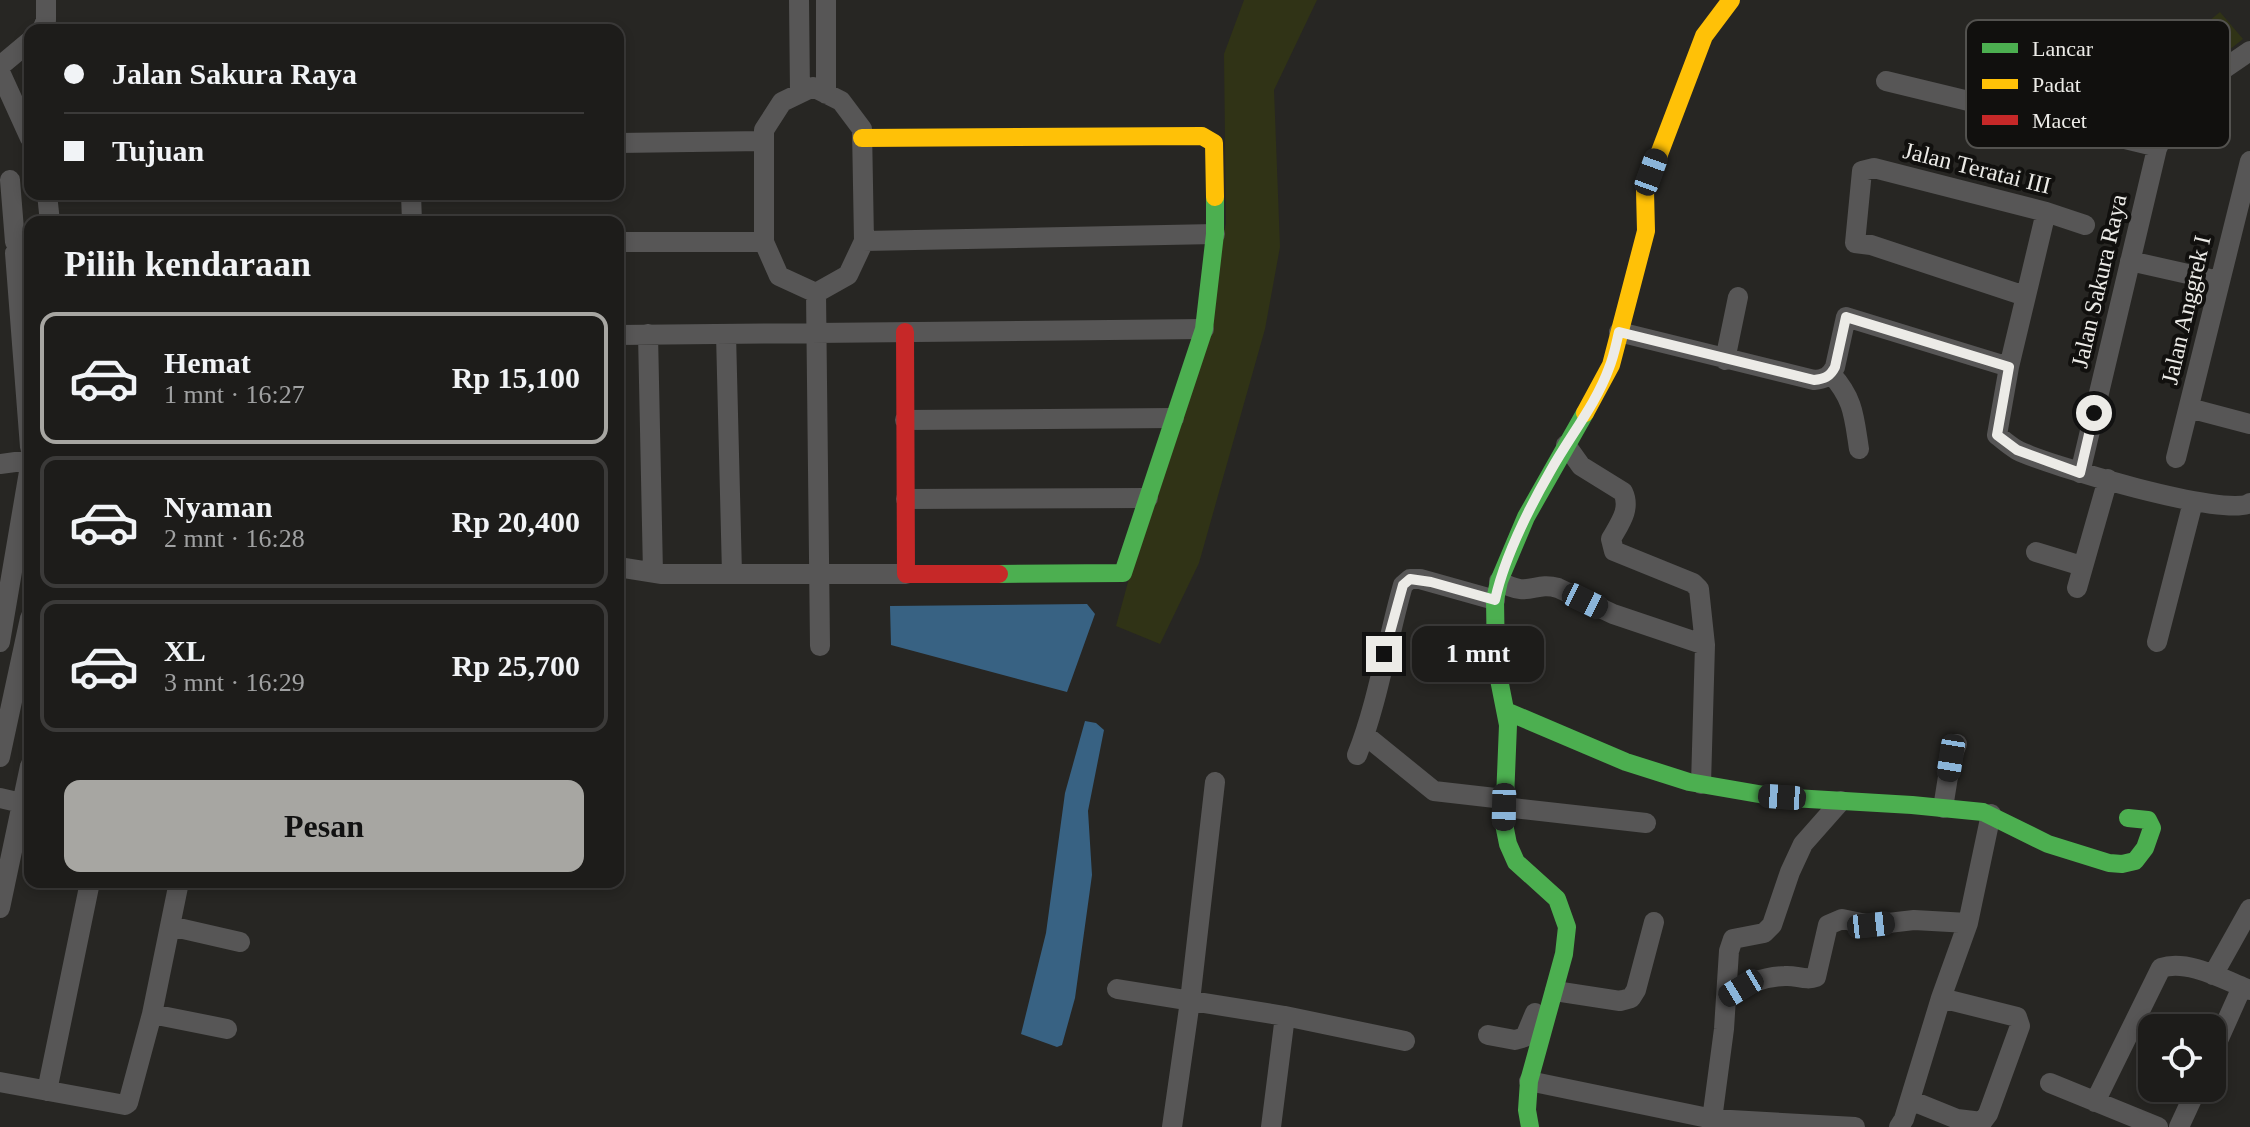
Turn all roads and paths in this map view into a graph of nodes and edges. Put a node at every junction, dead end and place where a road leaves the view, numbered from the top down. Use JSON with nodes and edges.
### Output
{"nodes":[{"id":1,"x":46,"y":0,"type":"edge"},
{"id":2,"x":799,"y":0,"type":"edge"},
{"id":3,"x":826,"y":0,"type":"edge"},
{"id":4,"x":1731,"y":0,"type":"edge"},
{"id":5,"x":44,"y":24,"type":"edge"},
{"id":6,"x":24,"y":46,"type":"edge"},
{"id":7,"x":2250,"y":51,"type":"edge"},
{"id":8,"x":2230,"y":65,"type":"edge"},
{"id":9,"x":0,"y":66,"type":"edge"},
{"id":10,"x":0,"y":72,"type":"edge"},
{"id":11,"x":1886,"y":81,"type":"dead end"},
{"id":12,"x":800,"y":93,"type":"junction"},
{"id":13,"x":826,"y":94,"type":"junction"},
{"id":14,"x":1966,"y":100,"type":"edge"},
{"id":15,"x":24,"y":125,"type":"edge"},
{"id":16,"x":862,"y":138,"type":"junction"},
{"id":17,"x":764,"y":141,"type":"junction"},
{"id":18,"x":624,"y":143,"type":"edge"},
{"id":19,"x":2158,"y":148,"type":"edge"},
{"id":20,"x":2248,"y":167,"type":"edge"},
{"id":21,"x":10,"y":180,"type":"dead end"},
{"id":22,"x":2046,"y":212,"type":"junction"},
{"id":23,"x":2085,"y":225,"type":"dead end"},
{"id":24,"x":1215,"y":234,"type":"junction"},
{"id":25,"x":864,"y":241,"type":"junction"},
{"id":26,"x":624,"y":242,"type":"edge"},
{"id":27,"x":764,"y":242,"type":"junction"},
{"id":28,"x":23,"y":247,"type":"edge"},
{"id":29,"x":2130,"y":261,"type":"junction"},
{"id":30,"x":24,"y":276,"type":"edge"},
{"id":31,"x":2219,"y":281,"type":"junction"},
{"id":32,"x":816,"y":293,"type":"junction"},
{"id":33,"x":2025,"y":296,"type":"junction"},
{"id":34,"x":1738,"y":297,"type":"dead end"},
{"id":35,"x":1204,"y":329,"type":"junction"},
{"id":36,"x":905,"y":332,"type":"junction"},
{"id":37,"x":1619,"y":332,"type":"junction"},
{"id":38,"x":817,"y":333,"type":"junction"},
{"id":39,"x":648,"y":334,"type":"junction"},
{"id":40,"x":726,"y":334,"type":"junction"},
{"id":41,"x":624,"y":335,"type":"edge"},
{"id":42,"x":1725,"y":360,"type":"junction"},
{"id":43,"x":2009,"y":367,"type":"junction"},
{"id":44,"x":1831,"y":374,"type":"junction"},
{"id":45,"x":2189,"y":408,"type":"junction"},
{"id":46,"x":1174,"y":418,"type":"junction"},
{"id":47,"x":905,"y":420,"type":"junction"},
{"id":48,"x":2250,"y":424,"type":"edge"},
{"id":49,"x":1566,"y":445,"type":"junction"},
{"id":50,"x":1859,"y":449,"type":"dead end"},
{"id":51,"x":2176,"y":458,"type":"dead end"},
{"id":52,"x":24,"y":463,"type":"edge"},
{"id":53,"x":0,"y":464,"type":"edge"},
{"id":54,"x":2080,"y":473,"type":"junction"},
{"id":55,"x":2108,"y":479,"type":"junction"},
{"id":56,"x":1148,"y":498,"type":"junction"},
{"id":57,"x":24,"y":499,"type":"edge"},
{"id":58,"x":906,"y":499,"type":"junction"},
{"id":59,"x":2193,"y":502,"type":"junction"},
{"id":60,"x":2250,"y":503,"type":"edge"},
{"id":61,"x":2036,"y":552,"type":"dead end"},
{"id":62,"x":2082,"y":566,"type":"junction"},
{"id":63,"x":624,"y":568,"type":"edge"},
{"id":64,"x":653,"y":573,"type":"junction"},
{"id":65,"x":732,"y":574,"type":"junction"},
{"id":66,"x":819,"y":574,"type":"junction"},
{"id":67,"x":906,"y":574,"type":"junction"},
{"id":68,"x":2077,"y":588,"type":"dead end"},
{"id":69,"x":1497,"y":591,"type":"junction"},
{"id":70,"x":0,"y":642,"type":"edge"},
{"id":71,"x":2157,"y":642,"type":"dead end"},
{"id":72,"x":1705,"y":645,"type":"junction"},
{"id":73,"x":24,"y":646,"type":"edge"},
{"id":74,"x":820,"y":646,"type":"dead end"},
{"id":75,"x":1506,"y":711,"type":"junction"},
{"id":76,"x":1365,"y":735,"type":"junction"},
{"id":77,"x":1957,"y":744,"type":"dead end"},
{"id":78,"x":1357,"y":755,"type":"dead end"},
{"id":79,"x":0,"y":757,"type":"edge"},
{"id":80,"x":1215,"y":782,"type":"dead end"},
{"id":81,"x":1701,"y":784,"type":"junction"},
{"id":82,"x":0,"y":798,"type":"edge"},
{"id":83,"x":1841,"y":801,"type":"junction"},
{"id":84,"x":1504,"y":803,"type":"junction"},
{"id":85,"x":24,"y":804,"type":"edge"},
{"id":86,"x":1943,"y":808,"type":"junction"},
{"id":87,"x":24,"y":812,"type":"edge"},
{"id":88,"x":1991,"y":814,"type":"junction"},
{"id":89,"x":2128,"y":818,"type":"dead end"},
{"id":90,"x":1646,"y":823,"type":"dead end"},
{"id":91,"x":89,"y":888,"type":"edge"},
{"id":92,"x":178,"y":888,"type":"edge"},
{"id":93,"x":0,"y":908,"type":"edge"},
{"id":94,"x":2250,"y":909,"type":"edge"},
{"id":95,"x":1654,"y":922,"type":"dead end"},
{"id":96,"x":1968,"y":923,"type":"junction"},
{"id":97,"x":170,"y":926,"type":"junction"},
{"id":98,"x":240,"y":942,"type":"dead end"},
{"id":99,"x":2213,"y":975,"type":"junction"},
{"id":100,"x":2246,"y":988,"type":"edge"},
{"id":101,"x":1117,"y":989,"type":"dead end"},
{"id":102,"x":1726,"y":997,"type":"junction"},
{"id":103,"x":1553,"y":998,"type":"junction"},
{"id":104,"x":1941,"y":998,"type":"junction"},
{"id":105,"x":1190,"y":1001,"type":"junction"},
{"id":106,"x":152,"y":1014,"type":"junction"},
{"id":107,"x":1285,"y":1016,"type":"junction"},
{"id":108,"x":2226,"y":1027,"type":"edge"},
{"id":109,"x":227,"y":1029,"type":"dead end"},
{"id":110,"x":1488,"y":1035,"type":"dead end"},
{"id":111,"x":1405,"y":1041,"type":"dead end"},
{"id":112,"x":1529,"y":1081,"type":"junction"},
{"id":113,"x":0,"y":1082,"type":"edge"},
{"id":114,"x":2050,"y":1083,"type":"dead end"},
{"id":115,"x":47,"y":1091,"type":"junction"},
{"id":116,"x":1910,"y":1100,"type":"junction"},
{"id":117,"x":2095,"y":1102,"type":"junction"},
{"id":118,"x":2191,"y":1102,"type":"edge"},
{"id":119,"x":1668,"y":1119,"type":"edge"},
{"id":120,"x":1947,"y":1122,"type":"edge"},
{"id":121,"x":1712,"y":1123,"type":"edge"},
{"id":122,"x":1172,"y":1127,"type":"edge"},
{"id":123,"x":1271,"y":1127,"type":"edge"},
{"id":124,"x":1530,"y":1127,"type":"edge"},
{"id":125,"x":1855,"y":1127,"type":"edge"},
{"id":126,"x":1899,"y":1127,"type":"edge"},
{"id":127,"x":2158,"y":1127,"type":"edge"},
{"id":128,"x":2179,"y":1127,"type":"edge"}],
"edges":[{"from":1,"to":5,"type":"street"},
{"from":2,"to":12,"type":"street"},
{"from":3,"to":13,"type":"street"},
{"from":4,"to":37,"type":"street"},
{"from":6,"to":9,"type":"street"},
{"from":7,"to":8,"type":"street","name":"Jalan Sakura Raya"},
{"from":10,"to":15,"type":"street"},
{"from":11,"to":14,"type":"street"},
{"from":12,"to":13,"type":"street"},
{"from":12,"to":17,"type":"street"},
{"from":13,"to":16,"type":"street"},
{"from":16,"to":24,"type":"street"},
{"from":16,"to":25,"type":"street"},
{"from":17,"to":18,"type":"street"},
{"from":17,"to":27,"type":"street"},
{"from":19,"to":29,"type":"street","name":"Jalan Sakura Raya"},
{"from":20,"to":31,"type":"street","name":"Jalan Anggrek I"},
{"from":21,"to":28,"type":"street"},
{"from":22,"to":23,"type":"street","name":"Jalan Teratai III"},
{"from":22,"to":33,"type":"street"},
{"from":22,"to":33,"type":"street","name":"Jalan Teratai III"},
{"from":24,"to":25,"type":"street"},
{"from":24,"to":35,"type":"street"},
{"from":25,"to":32,"type":"street"},
{"from":26,"to":27,"type":"street"},
{"from":27,"to":32,"type":"street"},
{"from":28,"to":30,"type":"street"},
{"from":29,"to":31,"type":"street"},
{"from":29,"to":54,"type":"street","name":"Jalan Sakura Raya"},
{"from":31,"to":45,"type":"street","name":"Jalan Anggrek I"},
{"from":32,"to":38,"type":"street"},
{"from":33,"to":43,"type":"street"},
{"from":34,"to":42,"type":"street"},
{"from":35,"to":36,"type":"street"},
{"from":35,"to":46,"type":"street"},
{"from":36,"to":38,"type":"street"},
{"from":36,"to":47,"type":"street"},
{"from":37,"to":42,"type":"street"},
{"from":37,"to":49,"type":"street"},
{"from":38,"to":40,"type":"street"},
{"from":38,"to":66,"type":"street"},
{"from":39,"to":40,"type":"street"},
{"from":39,"to":41,"type":"street"},
{"from":39,"to":64,"type":"street"},
{"from":40,"to":65,"type":"street"},
{"from":42,"to":44,"type":"street"},
{"from":43,"to":44,"type":"street"},
{"from":43,"to":54,"type":"street"},
{"from":44,"to":50,"type":"street"},
{"from":45,"to":48,"type":"street"},
{"from":45,"to":51,"type":"street","name":"Jalan Anggrek I"},
{"from":46,"to":47,"type":"street"},
{"from":46,"to":56,"type":"street"},
{"from":47,"to":58,"type":"street"},
{"from":49,"to":69,"type":"street"},
{"from":49,"to":72,"type":"street"},
{"from":52,"to":53,"type":"street"},
{"from":54,"to":55,"type":"street"},
{"from":55,"to":59,"type":"street"},
{"from":55,"to":62,"type":"street"},
{"from":56,"to":58,"type":"street"},
{"from":56,"to":67,"type":"street"},
{"from":57,"to":70,"type":"street"},
{"from":58,"to":67,"type":"street"},
{"from":59,"to":60,"type":"street"},
{"from":59,"to":71,"type":"street"},
{"from":61,"to":62,"type":"street"},
{"from":62,"to":68,"type":"street"},
{"from":63,"to":64,"type":"street"},
{"from":64,"to":65,"type":"street"},
{"from":65,"to":66,"type":"street"},
{"from":66,"to":67,"type":"street"},
{"from":66,"to":74,"type":"street"},
{"from":69,"to":72,"type":"street"},
{"from":69,"to":75,"type":"street"},
{"from":69,"to":76,"type":"street"},
{"from":72,"to":81,"type":"street"},
{"from":73,"to":79,"type":"street"},
{"from":75,"to":81,"type":"street"},
{"from":75,"to":84,"type":"street"},
{"from":76,"to":78,"type":"street"},
{"from":76,"to":84,"type":"street"},
{"from":77,"to":86,"type":"street"},
{"from":80,"to":105,"type":"street"},
{"from":81,"to":83,"type":"street"},
{"from":82,"to":85,"type":"street"},
{"from":83,"to":86,"type":"street"},
{"from":83,"to":102,"type":"street"},
{"from":84,"to":90,"type":"street"},
{"from":84,"to":103,"type":"street"},
{"from":86,"to":88,"type":"street"},
{"from":87,"to":93,"type":"street"},
{"from":88,"to":89,"type":"street"},
{"from":88,"to":96,"type":"street"},
{"from":91,"to":115,"type":"street"},
{"from":92,"to":97,"type":"street"},
{"from":94,"to":99,"type":"street"},
{"from":95,"to":103,"type":"street"},
{"from":96,"to":102,"type":"street"},
{"from":96,"to":104,"type":"street"},
{"from":97,"to":98,"type":"street"},
{"from":97,"to":106,"type":"street"},
{"from":99,"to":100,"type":"street"},
{"from":99,"to":117,"type":"street"},
{"from":100,"to":108,"type":"street"},
{"from":101,"to":105,"type":"street"},
{"from":102,"to":121,"type":"street"},
{"from":103,"to":110,"type":"street"},
{"from":103,"to":112,"type":"street"},
{"from":104,"to":116,"type":"street"},
{"from":104,"to":120,"type":"street"},
{"from":105,"to":107,"type":"street"},
{"from":105,"to":122,"type":"street"},
{"from":106,"to":109,"type":"street"},
{"from":106,"to":115,"type":"street"},
{"from":107,"to":111,"type":"street"},
{"from":107,"to":123,"type":"street"},
{"from":112,"to":119,"type":"street"},
{"from":112,"to":124,"type":"street"},
{"from":113,"to":115,"type":"street"},
{"from":114,"to":117,"type":"street"},
{"from":116,"to":120,"type":"street"},
{"from":116,"to":126,"type":"street"},
{"from":117,"to":127,"type":"street"},
{"from":118,"to":128,"type":"street"},
{"from":119,"to":121,"type":"street"},
{"from":121,"to":125,"type":"street"}]}
